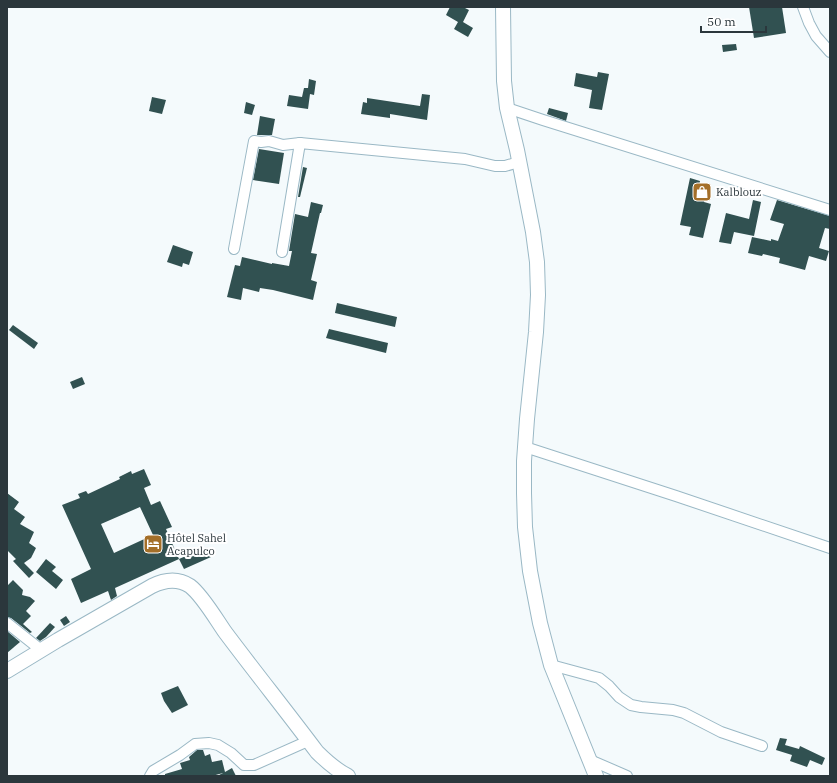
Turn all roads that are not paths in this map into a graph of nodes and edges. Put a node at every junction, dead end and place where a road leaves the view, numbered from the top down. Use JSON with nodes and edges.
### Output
{"nodes":[{"id":1,"x":504,"y":7,"type":"edge"},
{"id":2,"x":803,"y":7,"type":"edge"},
{"id":3,"x":829,"y":50,"type":"edge"},
{"id":4,"x":507,"y":108,"type":"junction"},
{"id":5,"x":300,"y":143,"type":"junction"},
{"id":6,"x":519,"y":162,"type":"junction"},
{"id":7,"x":830,"y":210,"type":"edge"},
{"id":8,"x":234,"y":249,"type":"dead end"},
{"id":9,"x":282,"y":252,"type":"dead end"},
{"id":10,"x":526,"y":447,"type":"junction"},
{"id":11,"x":830,"y":548,"type":"edge"},
{"id":12,"x":7,"y":624,"type":"edge"},
{"id":13,"x":41,"y":650,"type":"junction"},
{"id":14,"x":552,"y":665,"type":"junction"},
{"id":15,"x":7,"y":671,"type":"edge"},
{"id":16,"x":308,"y":741,"type":"junction"},
{"id":17,"x":762,"y":746,"type":"dead end"},
{"id":18,"x":590,"y":760,"type":"junction"},
{"id":19,"x":150,"y":776,"type":"edge"},
{"id":20,"x":348,"y":776,"type":"edge"},
{"id":21,"x":596,"y":776,"type":"edge"},
{"id":22,"x":627,"y":776,"type":"edge"}],
"edges":[{"from":1,"to":4,"type":"main road"},
{"from":2,"to":3,"type":"street"},
{"from":4,"to":6,"type":"main road"},
{"from":4,"to":7,"type":"street"},
{"from":5,"to":6,"type":"street"},
{"from":5,"to":8,"type":"street"},
{"from":5,"to":9,"type":"street"},
{"from":6,"to":10,"type":"main road"},
{"from":10,"to":11,"type":"street"},
{"from":10,"to":14,"type":"main road"},
{"from":12,"to":13,"type":"street"},
{"from":13,"to":15,"type":"main road"},
{"from":13,"to":16,"type":"main road"},
{"from":14,"to":17,"type":"street"},
{"from":14,"to":18,"type":"main road"},
{"from":16,"to":19,"type":"street"},
{"from":16,"to":20,"type":"main road"},
{"from":18,"to":21,"type":"main road"},
{"from":18,"to":22,"type":"street"}]}
